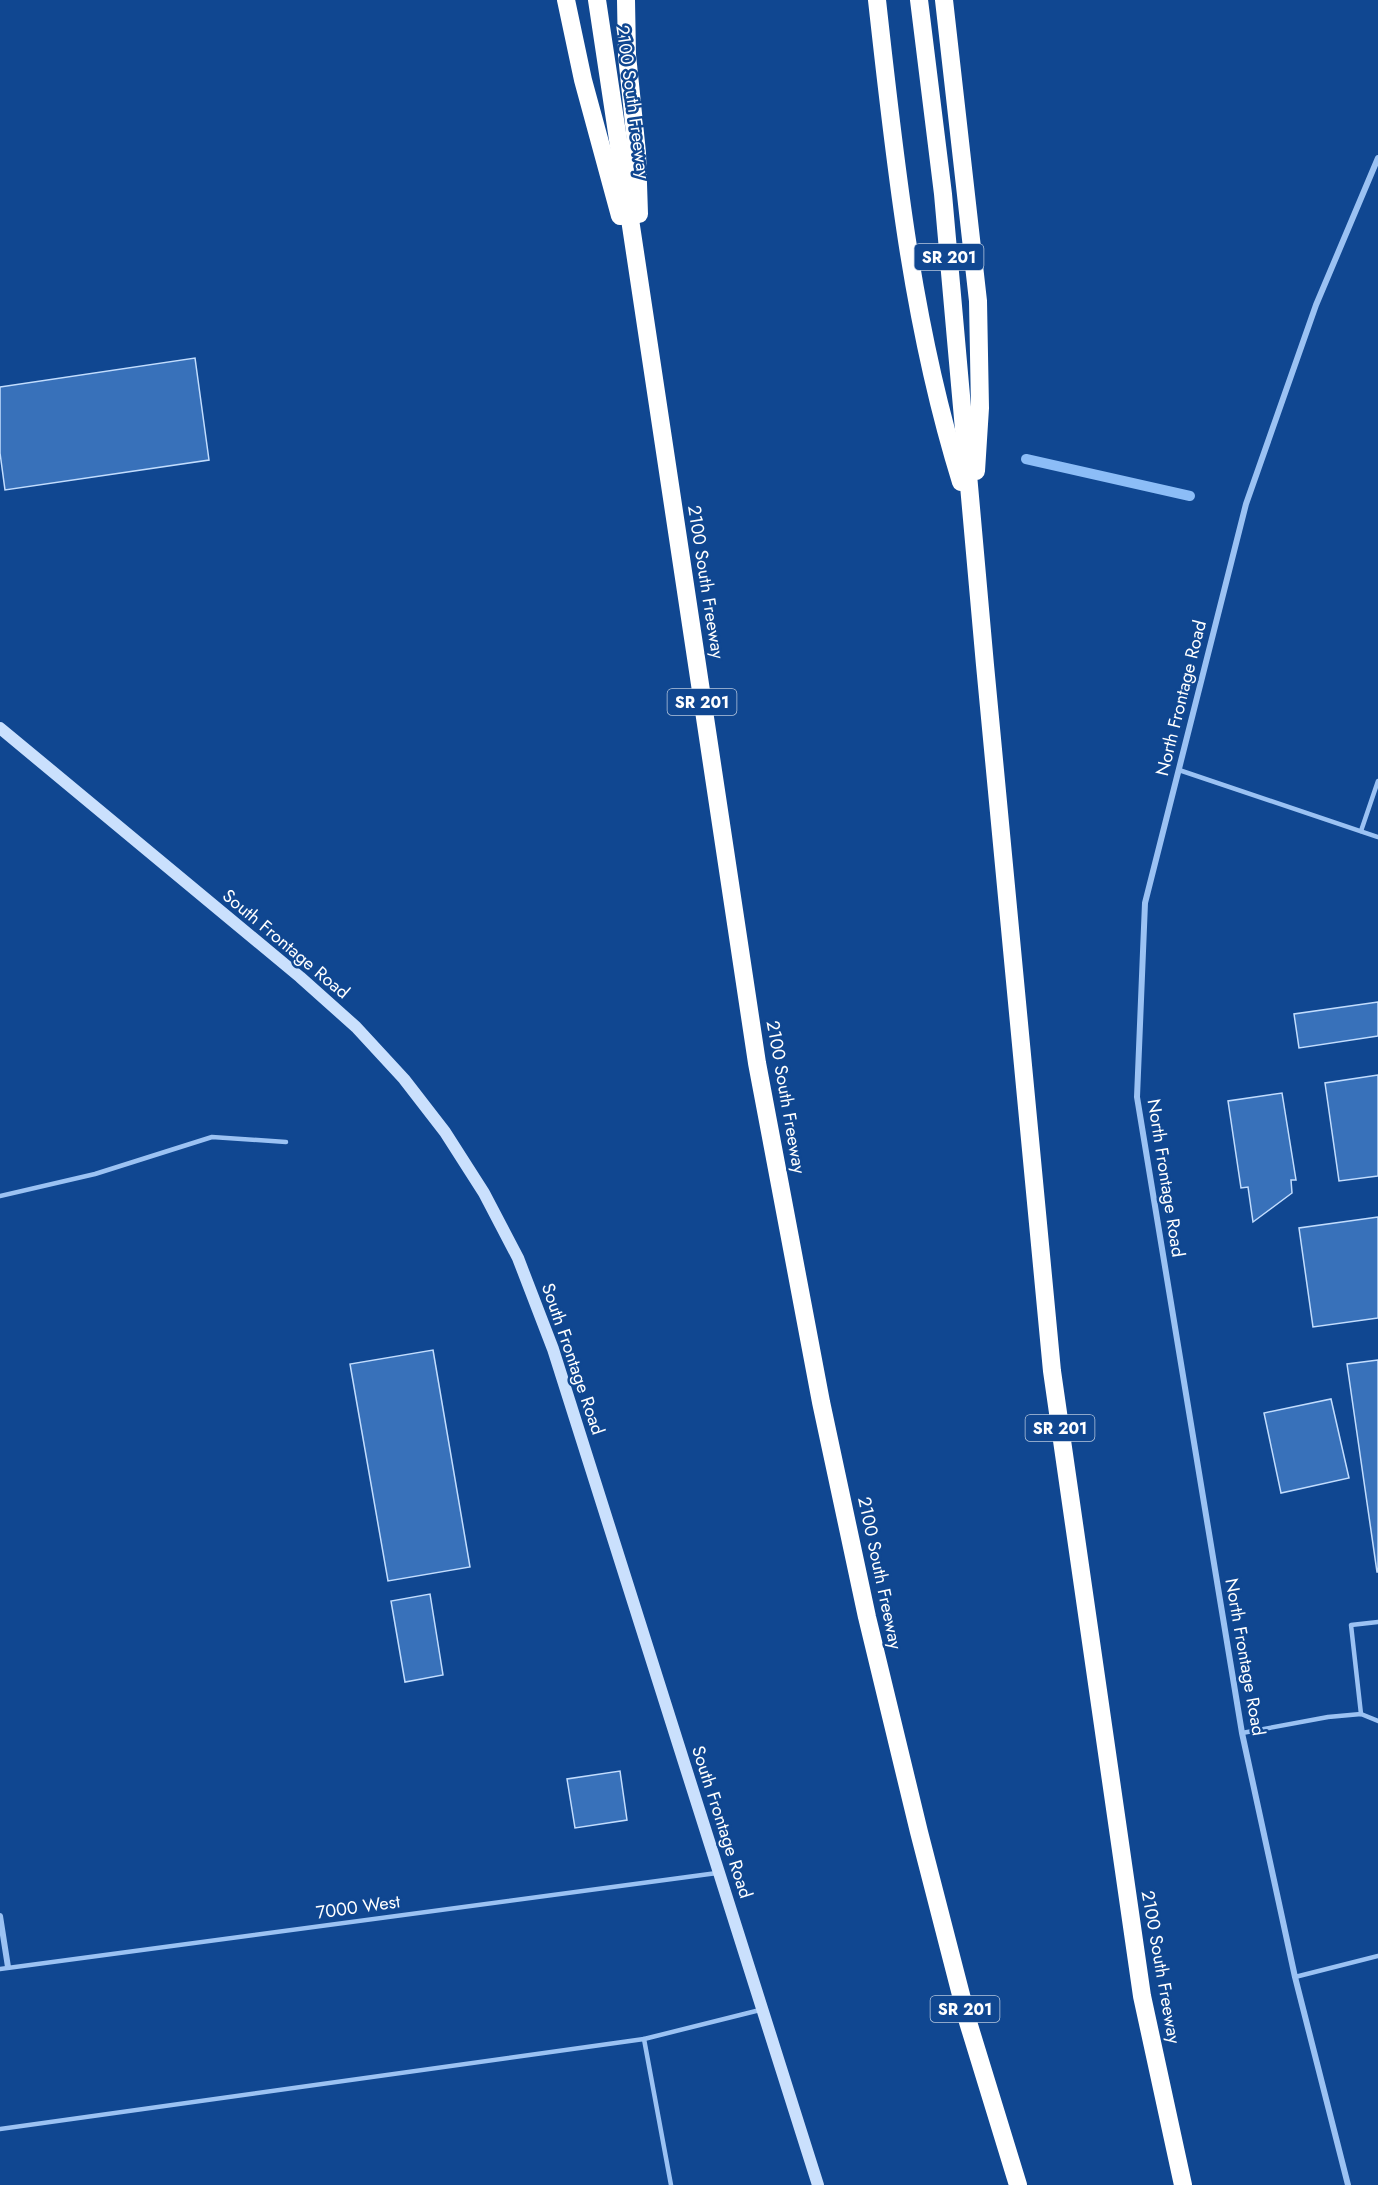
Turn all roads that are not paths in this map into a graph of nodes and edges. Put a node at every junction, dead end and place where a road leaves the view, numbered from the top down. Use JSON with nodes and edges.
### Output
{"nodes":[{"id":1,"x":566,"y":0,"type":"edge"},
{"id":2,"x":597,"y":0,"type":"edge"},
{"id":3,"x":626,"y":0,"type":"edge"},
{"id":4,"x":877,"y":0,"type":"edge"},
{"id":5,"x":919,"y":0,"type":"edge"},
{"id":6,"x":944,"y":0,"type":"edge"},
{"id":7,"x":1378,"y":158,"type":"edge"},
{"id":8,"x":638,"y":276,"type":"junction"},
{"id":9,"x":971,"y":515,"type":"junction"},
{"id":10,"x":0,"y":728,"type":"edge"},
{"id":11,"x":1179,"y":770,"type":"junction"},
{"id":12,"x":1378,"y":781,"type":"edge"},
{"id":13,"x":1361,"y":831,"type":"junction"},
{"id":14,"x":1378,"y":837,"type":"edge"},
{"id":15,"x":286,"y":1142,"type":"dead end"},
{"id":16,"x":0,"y":1196,"type":"edge"},
{"id":17,"x":1378,"y":1622,"type":"edge"},
{"id":18,"x":1361,"y":1714,"type":"junction"},
{"id":19,"x":1378,"y":1721,"type":"edge"},
{"id":20,"x":1242,"y":1732,"type":"junction"},
{"id":21,"x":719,"y":1873,"type":"junction"},
{"id":22,"x":0,"y":1916,"type":"edge"},
{"id":23,"x":1378,"y":1956,"type":"edge"},
{"id":24,"x":8,"y":1967,"type":"junction"},
{"id":25,"x":0,"y":1969,"type":"edge"},
{"id":26,"x":1295,"y":1977,"type":"junction"},
{"id":27,"x":763,"y":2009,"type":"junction"},
{"id":28,"x":644,"y":2039,"type":"junction"},
{"id":29,"x":0,"y":2129,"type":"edge"},
{"id":30,"x":671,"y":2185,"type":"edge"},
{"id":31,"x":818,"y":2185,"type":"edge"},
{"id":32,"x":1018,"y":2185,"type":"edge"},
{"id":33,"x":1183,"y":2185,"type":"edge"},
{"id":34,"x":1348,"y":2185,"type":"edge"}],
"edges":[{"from":1,"to":8,"type":"highway"},
{"from":2,"to":8,"type":"highway","name":"2100 South Freeway","number":"SR 201"},
{"from":3,"to":8,"type":"highway"},
{"from":4,"to":9,"type":"highway"},
{"from":5,"to":9,"type":"highway","name":"2100 South Freeway","number":"SR 201"},
{"from":6,"to":9,"type":"highway"},
{"from":7,"to":11,"type":"street","name":"North Frontage Road"},
{"from":8,"to":32,"type":"highway","name":"2100 South Freeway","number":"SR 201"},
{"from":9,"to":33,"type":"highway","name":"2100 South Freeway","number":"SR 201"},
{"from":10,"to":21,"type":"street","name":"South Frontage Road"},
{"from":11,"to":13,"type":"lane"},
{"from":11,"to":20,"type":"street","name":"North Frontage Road"},
{"from":12,"to":13,"type":"lane"},
{"from":13,"to":14,"type":"lane"},
{"from":15,"to":16,"type":"lane"},
{"from":17,"to":18,"type":"lane"},
{"from":18,"to":19,"type":"lane"},
{"from":18,"to":20,"type":"lane"},
{"from":20,"to":26,"type":"street","name":"North Frontage Road"},
{"from":21,"to":24,"type":"lane","name":"7000 West"},
{"from":21,"to":27,"type":"street","name":"South Frontage Road"},
{"from":22,"to":24,"type":"street"},
{"from":23,"to":26,"type":"lane"},
{"from":24,"to":25,"type":"lane","name":"7000 West"},
{"from":26,"to":34,"type":"street","name":"North Frontage Road"},
{"from":27,"to":28,"type":"lane"},
{"from":27,"to":31,"type":"street","name":"South Frontage Road"},
{"from":28,"to":29,"type":"lane"},
{"from":28,"to":30,"type":"lane"}]}
